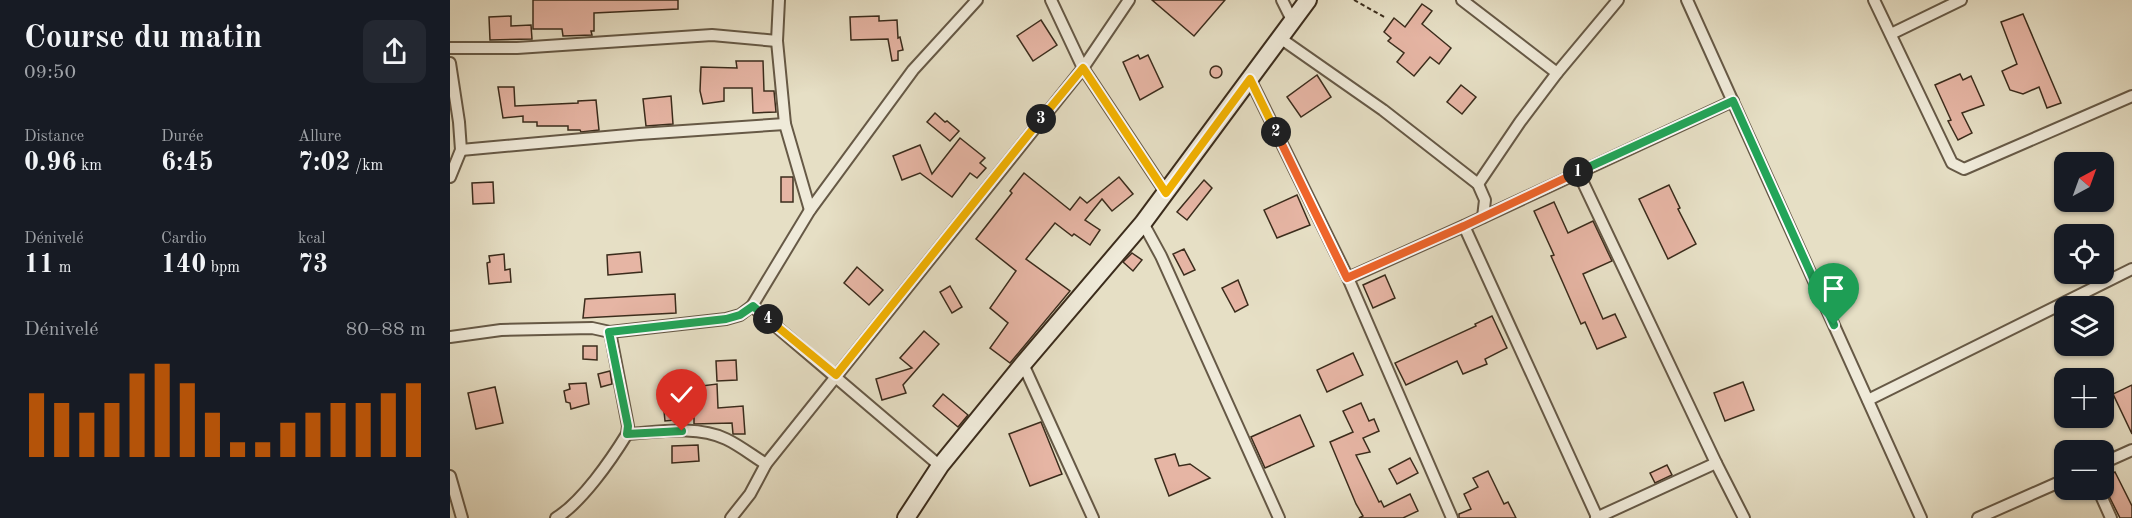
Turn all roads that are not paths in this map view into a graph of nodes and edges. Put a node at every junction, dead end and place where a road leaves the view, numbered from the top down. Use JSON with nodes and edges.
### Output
{"nodes":[{"id":1,"x":779,"y":0,"type":"edge"},
{"id":2,"x":977,"y":0,"type":"edge"},
{"id":3,"x":1051,"y":0,"type":"edge"},
{"id":4,"x":1129,"y":0,"type":"edge"},
{"id":5,"x":1282,"y":0,"type":"edge"},
{"id":6,"x":1308,"y":0,"type":"edge"},
{"id":7,"x":1462,"y":0,"type":"edge"},
{"id":8,"x":1618,"y":0,"type":"edge"},
{"id":9,"x":1687,"y":0,"type":"edge"},
{"id":10,"x":1874,"y":0,"type":"edge"},
{"id":11,"x":1961,"y":0,"type":"edge"},
{"id":12,"x":1292,"y":20,"type":"junction"},
{"id":13,"x":1891,"y":34,"type":"junction"},
{"id":14,"x":1280,"y":38,"type":"junction"},
{"id":15,"x":777,"y":41,"type":"junction"},
{"id":16,"x":450,"y":48,"type":"edge"},
{"id":17,"x":450,"y":63,"type":"edge"},
{"id":18,"x":1083,"y":68,"type":"junction"},
{"id":19,"x":1557,"y":73,"type":"junction"},
{"id":20,"x":1250,"y":79,"type":"junction"},
{"id":21,"x":2132,"y":96,"type":"edge"},
{"id":22,"x":1733,"y":101,"type":"junction"},
{"id":23,"x":785,"y":124,"type":"junction"},
{"id":24,"x":461,"y":150,"type":"junction"},
{"id":25,"x":1578,"y":172,"type":"junction"},
{"id":26,"x":450,"y":177,"type":"edge"},
{"id":27,"x":1478,"y":184,"type":"junction"},
{"id":28,"x":1166,"y":193,"type":"junction"},
{"id":29,"x":810,"y":210,"type":"junction"},
{"id":30,"x":1484,"y":217,"type":"junction"},
{"id":31,"x":1143,"y":224,"type":"junction"},
{"id":32,"x":1464,"y":226,"type":"junction"},
{"id":33,"x":2132,"y":269,"type":"edge"},
{"id":34,"x":1347,"y":278,"type":"junction"},
{"id":35,"x":753,"y":306,"type":"junction"},
{"id":36,"x":609,"y":332,"type":"junction"},
{"id":37,"x":450,"y":337,"type":"edge"},
{"id":38,"x":1023,"y":364,"type":"junction"},
{"id":39,"x":836,"y":375,"type":"junction"},
{"id":40,"x":1868,"y":400,"type":"junction"},
{"id":41,"x":627,"y":434,"type":"junction"},
{"id":42,"x":2132,"y":450,"type":"edge"},
{"id":43,"x":2114,"y":458,"type":"edge"},
{"id":44,"x":1716,"y":463,"type":"junction"},
{"id":45,"x":766,"y":464,"type":"junction"},
{"id":46,"x":940,"y":466,"type":"junction"},
{"id":47,"x":451,"y":482,"type":"edge"},
{"id":48,"x":2054,"y":484,"type":"edge"},
{"id":49,"x":2103,"y":500,"type":"edge"},
{"id":50,"x":572,"y":514,"type":"edge"},
{"id":51,"x":911,"y":516,"type":"edge"},
{"id":52,"x":462,"y":518,"type":"edge"},
{"id":53,"x":556,"y":518,"type":"edge"},
{"id":54,"x":731,"y":518,"type":"edge"},
{"id":55,"x":1093,"y":518,"type":"edge"},
{"id":56,"x":1279,"y":518,"type":"edge"},
{"id":57,"x":1452,"y":518,"type":"edge"},
{"id":58,"x":1596,"y":518,"type":"edge"},
{"id":59,"x":1744,"y":518,"type":"edge"},
{"id":60,"x":1921,"y":518,"type":"edge"},
{"id":61,"x":1978,"y":518,"type":"edge"},
{"id":62,"x":2111,"y":518,"type":"edge"}],
"edges":[{"from":1,"to":15,"type":"street"},
{"from":2,"to":29,"type":"street"},
{"from":3,"to":18,"type":"street"},
{"from":4,"to":18,"type":"street"},
{"from":5,"to":12,"type":"street"},
{"from":6,"to":12,"type":"street"},
{"from":7,"to":19,"type":"street"},
{"from":8,"to":19,"type":"street"},
{"from":9,"to":22,"type":"street"},
{"from":10,"to":13,"type":"street"},
{"from":11,"to":13,"type":"street"},
{"from":12,"to":14,"type":"street"},
{"from":13,"to":21,"type":"street"},
{"from":14,"to":20,"type":"street"},
{"from":14,"to":27,"type":"street"},
{"from":15,"to":16,"type":"street"},
{"from":15,"to":23,"type":"street"},
{"from":17,"to":24,"type":"street"},
{"from":18,"to":28,"type":"street"},
{"from":18,"to":39,"type":"street"},
{"from":19,"to":27,"type":"street"},
{"from":20,"to":28,"type":"street"},
{"from":20,"to":34,"type":"street"},
{"from":22,"to":25,"type":"street"},
{"from":22,"to":40,"type":"street"},
{"from":23,"to":24,"type":"street"},
{"from":23,"to":29,"type":"street"},
{"from":24,"to":26,"type":"street"},
{"from":25,"to":30,"type":"street"},
{"from":25,"to":44,"type":"street"},
{"from":27,"to":30,"type":"street"},
{"from":28,"to":31,"type":"street"},
{"from":29,"to":35,"type":"street"},
{"from":30,"to":32,"type":"street"},
{"from":31,"to":38,"type":"street"},
{"from":31,"to":56,"type":"street"},
{"from":32,"to":34,"type":"street"},
{"from":32,"to":58,"type":"street"},
{"from":33,"to":40,"type":"street"},
{"from":34,"to":57,"type":"street"},
{"from":35,"to":36,"type":"street"},
{"from":35,"to":39,"type":"street"},
{"from":36,"to":37,"type":"street"},
{"from":36,"to":41,"type":"street"},
{"from":38,"to":46,"type":"street"},
{"from":38,"to":55,"type":"street"},
{"from":39,"to":45,"type":"street"},
{"from":39,"to":46,"type":"street"},
{"from":40,"to":60,"type":"street"},
{"from":41,"to":45,"type":"street"},
{"from":41,"to":50,"type":"street"},
{"from":42,"to":43,"type":"street"},
{"from":44,"to":58,"type":"street"},
{"from":44,"to":59,"type":"street"},
{"from":45,"to":54,"type":"street"},
{"from":46,"to":51,"type":"street"},
{"from":47,"to":52,"type":"street"},
{"from":48,"to":61,"type":"street"},
{"from":49,"to":62,"type":"street"},
{"from":50,"to":53,"type":"street"}]}
